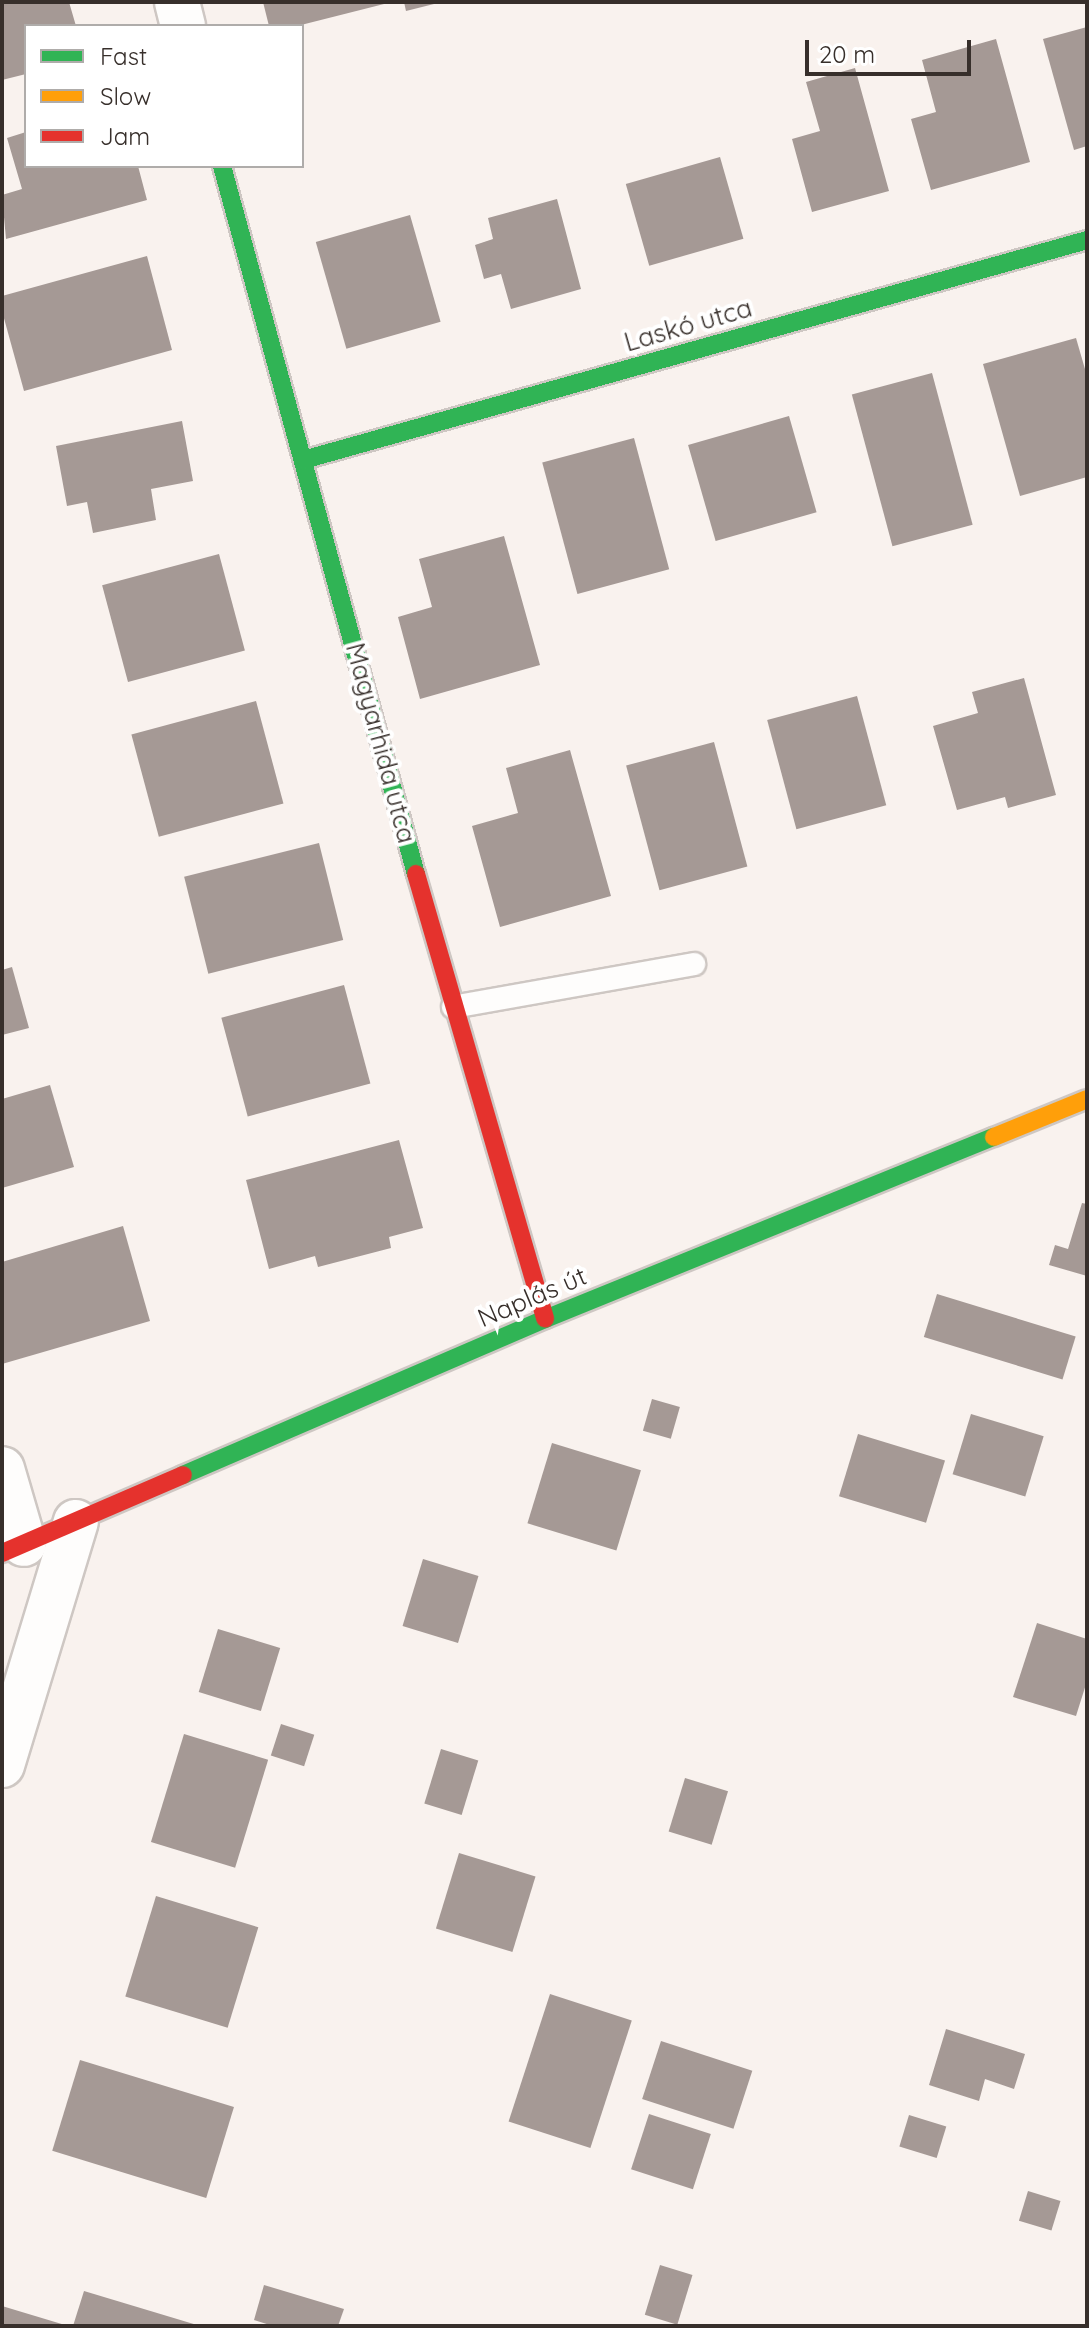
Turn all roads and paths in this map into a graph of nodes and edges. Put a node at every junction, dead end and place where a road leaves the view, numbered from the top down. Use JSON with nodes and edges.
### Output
{"nodes":[{"id":1,"x":177,"y":2,"type":"edge"},
{"id":2,"x":182,"y":24,"type":"edge"},
{"id":3,"x":223,"y":168,"type":"edge"},
{"id":4,"x":1087,"y":240,"type":"edge"},
{"id":5,"x":303,"y":460,"type":"junction"},
{"id":6,"x":694,"y":964,"type":"dead end"},
{"id":7,"x":453,"y":1007,"type":"junction"},
{"id":8,"x":1087,"y":1099,"type":"edge"},
{"id":9,"x":545,"y":1319,"type":"junction"},
{"id":10,"x":2,"y":1469,"type":"edge"},
{"id":11,"x":76,"y":1522,"type":"junction"},
{"id":12,"x":13,"y":1549,"type":"edge"},
{"id":13,"x":2,"y":1765,"type":"edge"}],
"edges":[{"from":1,"to":2,"type":"street"},
{"from":3,"to":5,"type":"street","name":"Magyarhida utca"},
{"from":4,"to":5,"type":"street","name":"Laskó utca"},
{"from":5,"to":7,"type":"street","name":"Magyarhida utca"},
{"from":6,"to":7,"type":"lane"},
{"from":7,"to":9,"type":"street","name":"Magyarhida utca"},
{"from":8,"to":9,"type":"street","name":"Naplás út"},
{"from":9,"to":11,"type":"street","name":"Naplás út"},
{"from":10,"to":12,"type":"street"},
{"from":11,"to":12,"type":"street","name":"Naplás út"},
{"from":11,"to":13,"type":"street"}]}
